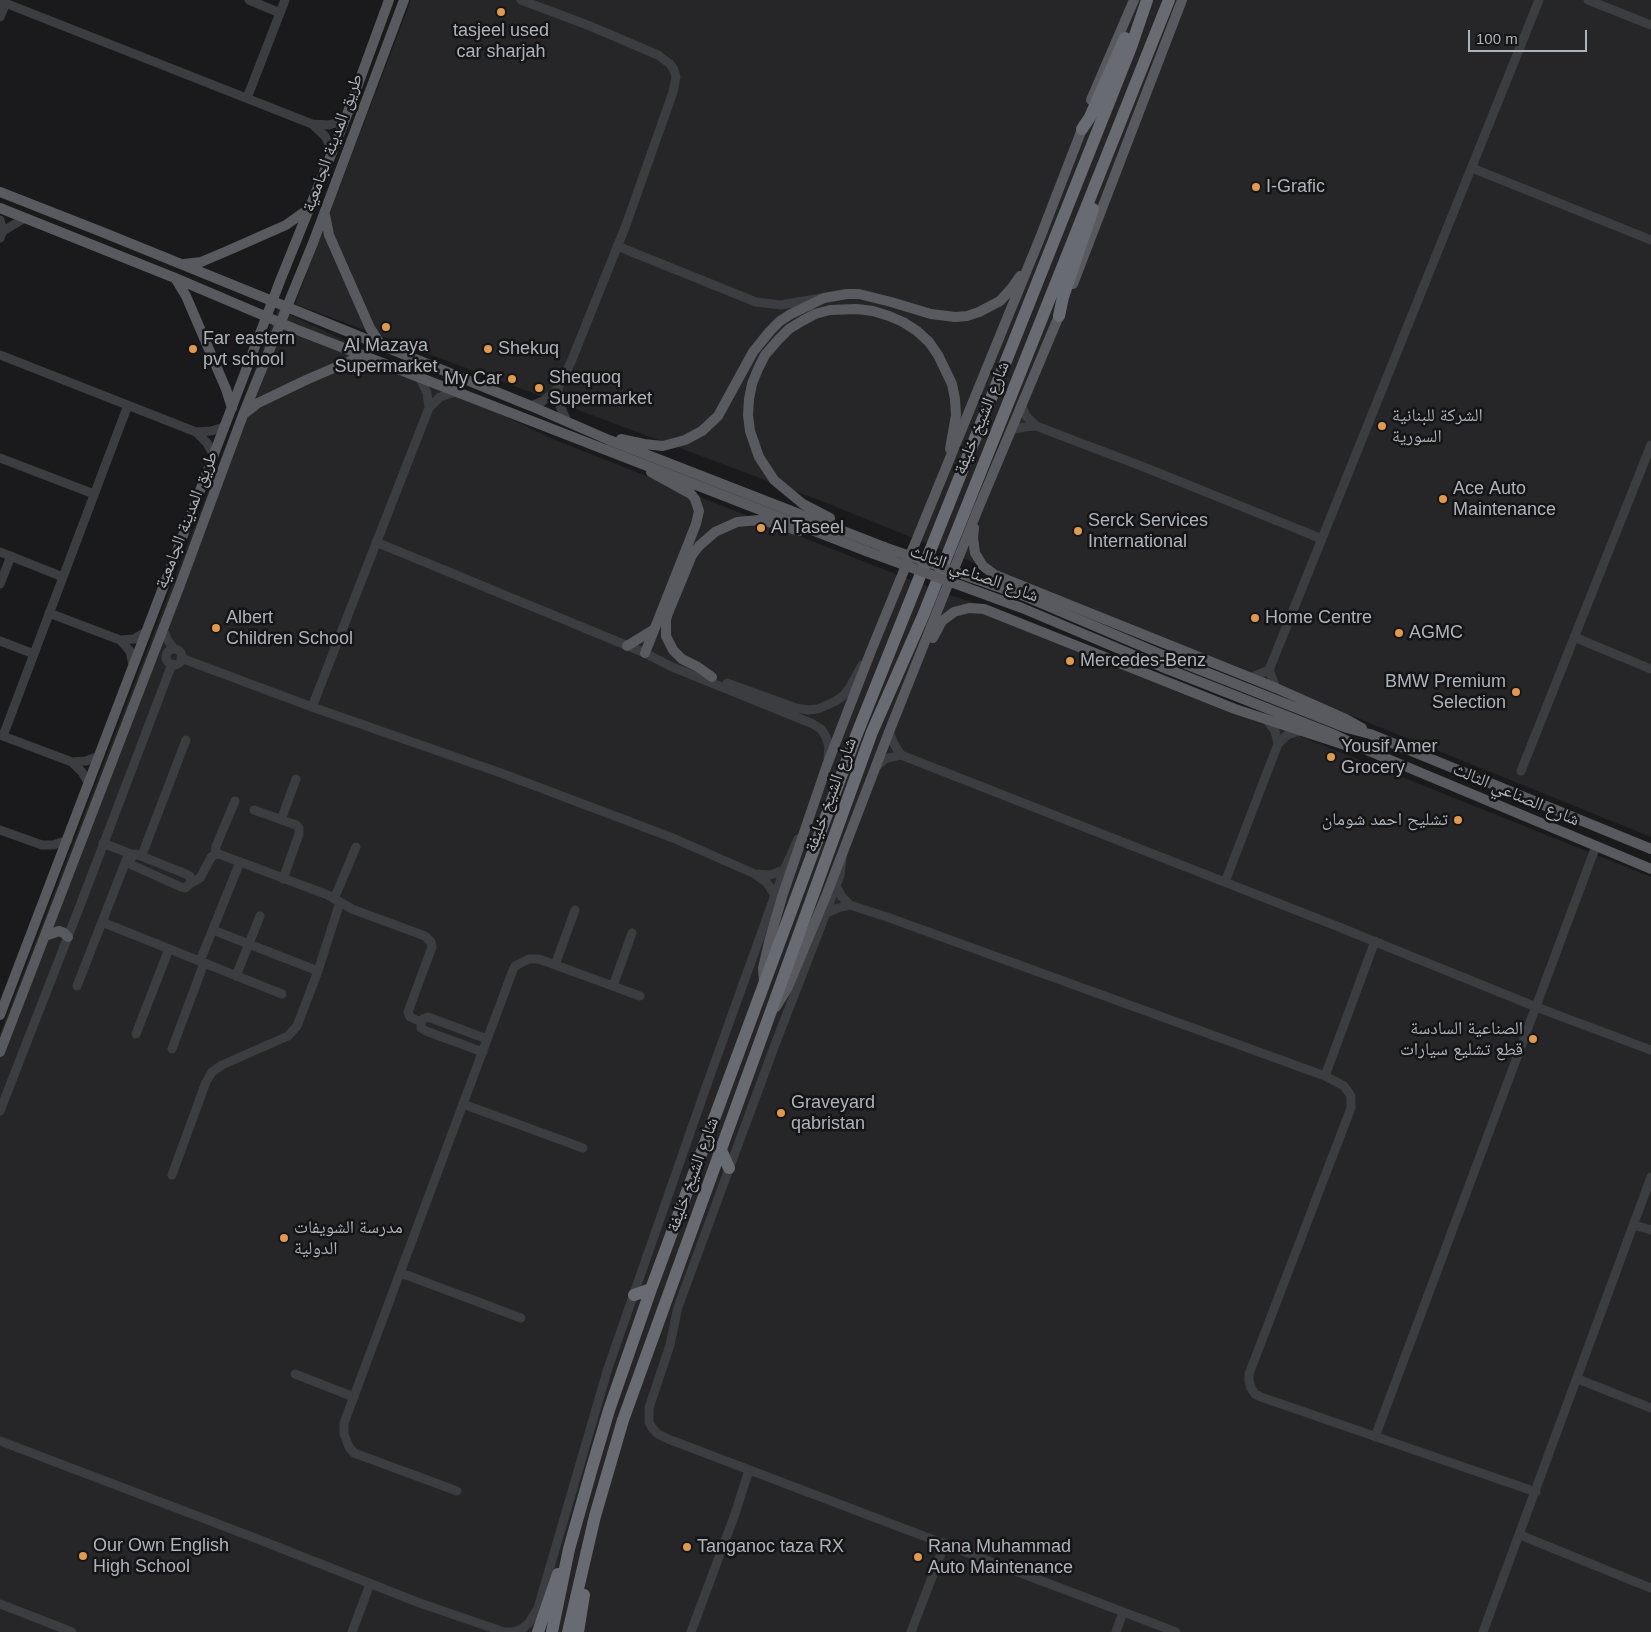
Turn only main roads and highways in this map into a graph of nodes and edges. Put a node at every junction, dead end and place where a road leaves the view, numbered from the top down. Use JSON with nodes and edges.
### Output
{"nodes":[{"id":1,"x":389,"y":0,"type":"edge"},
{"id":2,"x":394,"y":0,"type":"edge"},
{"id":3,"x":404,"y":0,"type":"edge"},
{"id":4,"x":1170,"y":0,"type":"edge"},
{"id":5,"x":1182,"y":0,"type":"edge"},
{"id":6,"x":1142,"y":2,"type":"edge"},
{"id":7,"x":390,"y":35,"type":"junction"},
{"id":8,"x":1082,"y":129,"type":"joint"},
{"id":9,"x":1098,"y":176,"type":"junction"},
{"id":10,"x":0,"y":192,"type":"edge"},
{"id":11,"x":0,"y":208,"type":"edge"},
{"id":12,"x":310,"y":208,"type":"junction"},
{"id":13,"x":324,"y":212,"type":"junction"},
{"id":14,"x":1040,"y":238,"type":"junction"},
{"id":15,"x":182,"y":264,"type":"junction"},
{"id":16,"x":175,"y":278,"type":"junction"},
{"id":17,"x":278,"y":287,"type":"junction"},
{"id":18,"x":294,"y":292,"type":"junction"},
{"id":19,"x":261,"y":297,"type":"junction"},
{"id":20,"x":273,"y":302,"type":"junction"},
{"id":21,"x":287,"y":308,"type":"junction"},
{"id":22,"x":254,"y":311,"type":"junction"},
{"id":23,"x":300,"y":313,"type":"junction"},
{"id":24,"x":267,"y":316,"type":"junction"},
{"id":25,"x":1059,"y":316,"type":"junction"},
{"id":26,"x":281,"y":323,"type":"junction"},
{"id":27,"x":293,"y":328,"type":"junction"},
{"id":28,"x":262,"y":329,"type":"junction"},
{"id":29,"x":275,"y":337,"type":"junction"},
{"id":30,"x":382,"y":346,"type":"junction"},
{"id":31,"x":369,"y":358,"type":"junction"},
{"id":32,"x":232,"y":408,"type":"junction"},
{"id":33,"x":244,"y":415,"type":"junction"},
{"id":34,"x":609,"y":440,"type":"junction"},
{"id":35,"x":643,"y":464,"type":"junction"},
{"id":36,"x":947,"y":468,"type":"junction"},
{"id":37,"x":978,"y":509,"type":"junction"},
{"id":38,"x":801,"y":524,"type":"junction"},
{"id":39,"x":884,"y":547,"type":"junction"},
{"id":40,"x":654,"y":630,"type":"junction"},
{"id":41,"x":628,"y":646,"type":"road end"},
{"id":42,"x":650,"y":655,"type":"road end"},
{"id":43,"x":916,"y":666,"type":"junction"},
{"id":44,"x":712,"y":677,"type":"road end"},
{"id":45,"x":110,"y":726,"type":"junction"},
{"id":46,"x":1370,"y":734,"type":"junction"},
{"id":47,"x":1364,"y":749,"type":"junction"},
{"id":48,"x":113,"y":760,"type":"junction"},
{"id":49,"x":1651,"y":849,"type":"edge"},
{"id":50,"x":1651,"y":869,"type":"edge"},
{"id":51,"x":45,"y":936,"type":"junction"},
{"id":52,"x":68,"y":937,"type":"road end"},
{"id":53,"x":764,"y":984,"type":"junction"},
{"id":54,"x":4,"y":998,"type":"edge"},
{"id":55,"x":0,"y":1014,"type":"edge"},
{"id":56,"x":770,"y":1014,"type":"junction"},
{"id":57,"x":0,"y":1052,"type":"edge"},
{"id":58,"x":721,"y":1150,"type":"junction"},
{"id":59,"x":729,"y":1168,"type":"road end"},
{"id":60,"x":651,"y":1289,"type":"junction"},
{"id":61,"x":634,"y":1295,"type":"road end"},
{"id":62,"x":569,"y":1549,"type":"junction"},
{"id":63,"x":584,"y":1560,"type":"junction"},
{"id":64,"x":538,"y":1632,"type":"edge"},
{"id":65,"x":552,"y":1632,"type":"edge"},
{"id":66,"x":568,"y":1632,"type":"edge"},
{"id":67,"x":578,"y":1632,"type":"edge"}],
"edges":[{"from":1,"to":12,"type":"main road","name":"طريق المدينة الجامعية"},
{"from":2,"to":7,"type":"main road"},
{"from":3,"to":7,"type":"main road","name":"طريق المدينة الجامعية"},
{"from":4,"to":9,"type":"highway","name":"شارع الشيخ خليفة"},
{"from":5,"to":25,"type":"main road"},
{"from":6,"to":8,"type":"highway"},
{"from":6,"to":53,"type":"highway","name":"شارع الشيخ خليفة"},
{"from":7,"to":13,"type":"main road","name":"طريق المدينة الجامعية"},
{"from":8,"to":14,"type":"main road"},
{"from":9,"to":25,"type":"highway"},
{"from":9,"to":56,"type":"highway","name":"شارع الشيخ خليفة"},
{"from":10,"to":15,"type":"main road","name":"شارع الصناعي الثالث"},
{"from":11,"to":16,"type":"main road","name":"شارع الصناعي الثالث"},
{"from":12,"to":15,"type":"main road"},
{"from":12,"to":17,"type":"main road","name":"طريق المدينة الجامعية"},
{"from":13,"to":18,"type":"main road","name":"طريق المدينة الجامعية"},
{"from":13,"to":30,"type":"main road"},
{"from":14,"to":34,"type":"main road"},
{"from":14,"to":36,"type":"main road"},
{"from":15,"to":19,"type":"main road","name":"شارع الصناعي الثالث"},
{"from":16,"to":22,"type":"main road","name":"شارع الصناعي الثالث"},
{"from":16,"to":32,"type":"main road"},
{"from":17,"to":18,"type":"main road"},
{"from":17,"to":20,"type":"main road","name":"طريق المدينة الجامعية"},
{"from":18,"to":21,"type":"main road","name":"طريق المدينة الجامعية"},
{"from":19,"to":20,"type":"main road","name":"شارع الصناعي الثالث"},
{"from":19,"to":22,"type":"main road"},
{"from":20,"to":21,"type":"main road","name":"شارع الصناعي الثالث"},
{"from":20,"to":24,"type":"main road","name":"طريق المدينة الجامعية"},
{"from":21,"to":23,"type":"main road","name":"شارع الصناعي الثالث"},
{"from":21,"to":26,"type":"main road","name":"طريق المدينة الجامعية"},
{"from":22,"to":24,"type":"main road","name":"شارع الصناعي الثالث"},
{"from":23,"to":27,"type":"main road"},
{"from":23,"to":30,"type":"main road","name":"شارع الصناعي الثالث"},
{"from":24,"to":26,"type":"main road","name":"شارع الصناعي الثالث"},
{"from":24,"to":28,"type":"main road","name":"طريق المدينة الجامعية"},
{"from":25,"to":37,"type":"main road"},
{"from":26,"to":27,"type":"main road","name":"شارع الصناعي الثالث"},
{"from":26,"to":29,"type":"main road","name":"طريق المدينة الجامعية"},
{"from":27,"to":31,"type":"main road","name":"شارع الصناعي الثالث"},
{"from":28,"to":29,"type":"main road"},
{"from":28,"to":32,"type":"main road","name":"طريق المدينة الجامعية"},
{"from":29,"to":33,"type":"main road","name":"طريق المدينة الجامعية"},
{"from":30,"to":34,"type":"main road","name":"شارع الصناعي الثالث"},
{"from":31,"to":33,"type":"main road"},
{"from":31,"to":35,"type":"main road","name":"شارع الصناعي الثالث"},
{"from":32,"to":45,"type":"main road","name":"طريق المدينة الجامعية"},
{"from":33,"to":48,"type":"main road","name":"طريق المدينة الجامعية"},
{"from":34,"to":38,"type":"main road","name":"شارع الصناعي الثالث"},
{"from":35,"to":38,"type":"main road","name":"شارع الصناعي الثالث"},
{"from":35,"to":40,"type":"main road"},
{"from":36,"to":39,"type":"main road"},
{"from":36,"to":53,"type":"main road"},
{"from":37,"to":43,"type":"main road"},
{"from":37,"to":46,"type":"main road"},
{"from":38,"to":39,"type":"main road","name":"شارع الصناعي الثالث"},
{"from":38,"to":44,"type":"main road"},
{"from":38,"to":47,"type":"main road","name":"شارع الصناعي الثالث","bridge":true},
{"from":39,"to":46,"type":"main road","name":"شارع الصناعي الثالث","bridge":true},
{"from":40,"to":41,"type":"main road"},
{"from":40,"to":42,"type":"main road"},
{"from":43,"to":47,"type":"main road"},
{"from":43,"to":56,"type":"main road"},
{"from":45,"to":48,"type":"main road"},
{"from":45,"to":54,"type":"main road","name":"طريق المدينة الجامعية"},
{"from":46,"to":49,"type":"main road","name":"شارع الصناعي الثالث"},
{"from":47,"to":50,"type":"main road","name":"شارع الصناعي الثالث"},
{"from":48,"to":51,"type":"main road","name":"طريق المدينة الجامعية"},
{"from":51,"to":52,"type":"main road"},
{"from":51,"to":57,"type":"main road","name":"طريق المدينة الجامعية"},
{"from":53,"to":60,"type":"highway","name":"شارع الشيخ خليفة"},
{"from":54,"to":55,"type":"main road","name":"طريق المدينة الجامعية"},
{"from":56,"to":58,"type":"highway","name":"شارع الشيخ خليفة"},
{"from":58,"to":59,"type":"highway"},
{"from":58,"to":63,"type":"highway","name":"شارع الشيخ خليفة"},
{"from":60,"to":61,"type":"highway"},
{"from":60,"to":62,"type":"highway","name":"شارع الشيخ خليفة"},
{"from":62,"to":64,"type":"highway"},
{"from":62,"to":65,"type":"highway","name":"شارع الشيخ خليفة"},
{"from":63,"to":66,"type":"highway","name":"شارع الشيخ خليفة"},
{"from":63,"to":67,"type":"highway"}]}
